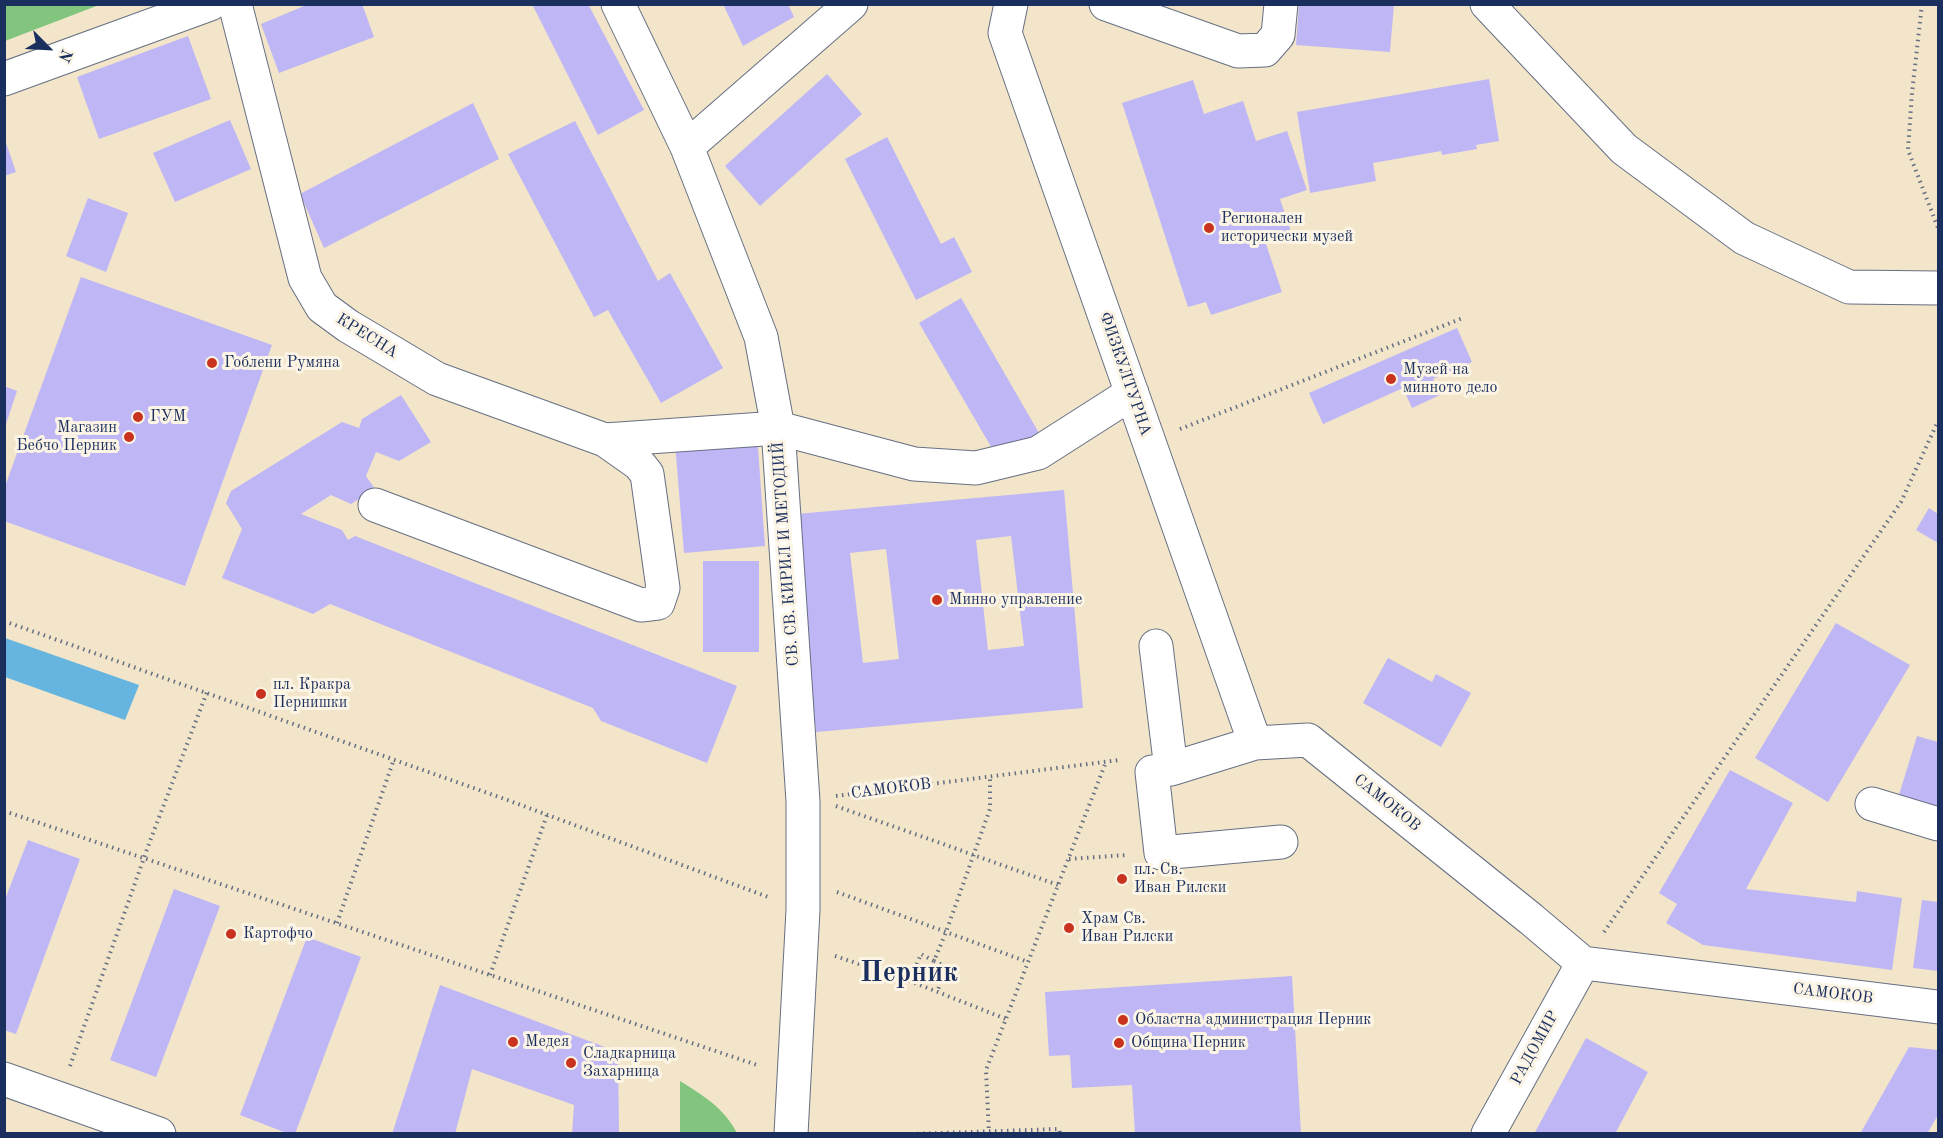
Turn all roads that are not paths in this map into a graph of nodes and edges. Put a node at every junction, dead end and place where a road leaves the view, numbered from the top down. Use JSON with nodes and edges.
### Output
{"nodes":[{"id":1,"x":210,"y":4,"type":"edge"},
{"id":2,"x":235,"y":4,"type":"edge"},
{"id":3,"x":618,"y":4,"type":"edge"},
{"id":4,"x":851,"y":4,"type":"edge"},
{"id":5,"x":1011,"y":4,"type":"edge"},
{"id":6,"x":1106,"y":4,"type":"edge"},
{"id":7,"x":1281,"y":4,"type":"edge"},
{"id":8,"x":1487,"y":4,"type":"edge"},
{"id":9,"x":4,"y":79,"type":"edge"},
{"id":10,"x":687,"y":147,"type":"junction"},
{"id":11,"x":1938,"y":288,"type":"edge"},
{"id":12,"x":1132,"y":393,"type":"junction"},
{"id":13,"x":778,"y":428,"type":"junction"},
{"id":14,"x":605,"y":440,"type":"junction"},
{"id":15,"x":375,"y":505,"type":"dead end"},
{"id":16,"x":1156,"y":646,"type":"dead end"},
{"id":17,"x":1255,"y":743,"type":"junction"},
{"id":18,"x":1170,"y":762,"type":"junction"},
{"id":19,"x":1872,"y":804,"type":"dead end"},
{"id":20,"x":1938,"y":824,"type":"edge"},
{"id":21,"x":1281,"y":842,"type":"dead end"},
{"id":22,"x":1583,"y":963,"type":"junction"},
{"id":23,"x":1938,"y":1007,"type":"edge"},
{"id":24,"x":4,"y":1079,"type":"edge"},
{"id":25,"x":159,"y":1134,"type":"edge"},
{"id":26,"x":791,"y":1134,"type":"edge"},
{"id":27,"x":1488,"y":1134,"type":"edge"}],
"edges":[{"from":1,"to":9,"type":"street"},
{"from":2,"to":14,"type":"street","name":"КРЕСНА"},
{"from":3,"to":10,"type":"street","name":"СВ. СВ. КИРИЛ И МЕТОДИЙ"},
{"from":4,"to":10,"type":"street"},
{"from":5,"to":12,"type":"street","name":"ФИЗКУЛТУРНА"},
{"from":6,"to":7,"type":"street"},
{"from":8,"to":11,"type":"street"},
{"from":10,"to":13,"type":"street","name":"СВ. СВ. КИРИЛ И МЕТОДИЙ"},
{"from":12,"to":13,"type":"street"},
{"from":12,"to":17,"type":"street","name":"ФИЗКУЛТУРНА"},
{"from":13,"to":14,"type":"street"},
{"from":13,"to":26,"type":"street","name":"СВ. СВ. КИРИЛ И МЕТОДИЙ"},
{"from":14,"to":15,"type":"street"},
{"from":16,"to":18,"type":"street"},
{"from":17,"to":18,"type":"street","name":"САМОКОВ"},
{"from":17,"to":22,"type":"street","name":"САМОКОВ"},
{"from":18,"to":21,"type":"street"},
{"from":19,"to":20,"type":"street"},
{"from":22,"to":23,"type":"street","name":"САМОКОВ"},
{"from":22,"to":27,"type":"street","name":"РАДОМИР"},
{"from":24,"to":25,"type":"street"}]}
